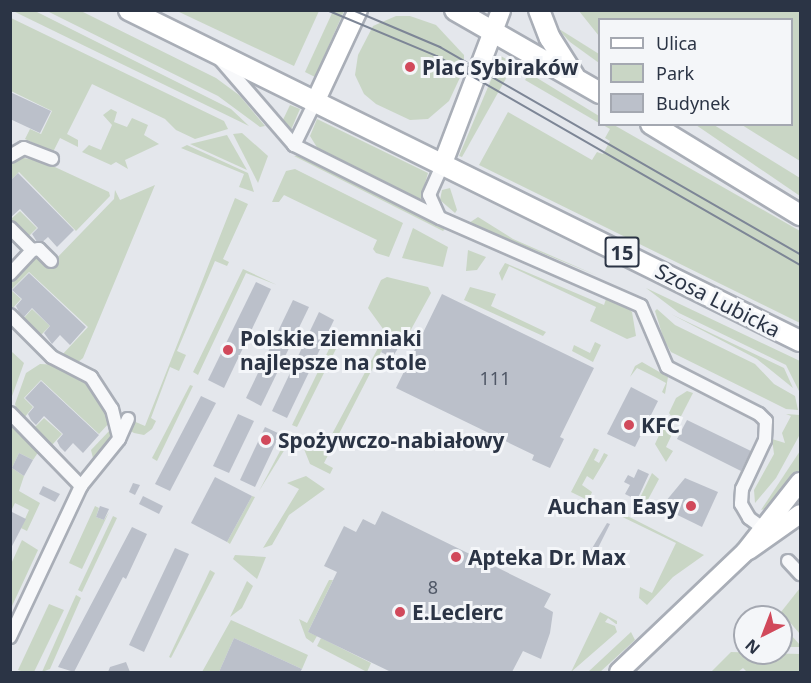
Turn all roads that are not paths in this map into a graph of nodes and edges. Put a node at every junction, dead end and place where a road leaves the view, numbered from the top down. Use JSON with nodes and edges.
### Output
{"nodes":[{"id":1,"x":129,"y":10,"type":"edge"},
{"id":2,"x":357,"y":10,"type":"edge"},
{"id":3,"x":455,"y":10,"type":"edge"},
{"id":4,"x":501,"y":10,"type":"edge"},
{"id":5,"x":539,"y":10,"type":"edge"},
{"id":6,"x":494,"y":31,"type":"junction"},
{"id":7,"x":212,"y":51,"type":"junction"},
{"id":8,"x":575,"y":78,"type":"junction"},
{"id":9,"x":598,"y":92,"type":"edge"},
{"id":10,"x":308,"y":96,"type":"junction"},
{"id":11,"x":654,"y":126,"type":"edge"},
{"id":12,"x":10,"y":141,"type":"edge"},
{"id":13,"x":294,"y":145,"type":"junction"},
{"id":14,"x":24,"y":148,"type":"junction"},
{"id":15,"x":10,"y":156,"type":"edge"},
{"id":16,"x":52,"y":159,"type":"dead end"},
{"id":17,"x":442,"y":163,"type":"junction"},
{"id":18,"x":801,"y":215,"type":"edge"},
{"id":19,"x":440,"y":218,"type":"junction"},
{"id":20,"x":10,"y":228,"type":"edge"},
{"id":21,"x":32,"y":250,"type":"junction"},
{"id":22,"x":51,"y":261,"type":"dead end"},
{"id":23,"x":10,"y":274,"type":"edge"},
{"id":24,"x":10,"y":315,"type":"edge"},
{"id":25,"x":801,"y":341,"type":"edge"},
{"id":26,"x":10,"y":413,"type":"edge"},
{"id":27,"x":128,"y":419,"type":"dead end"},
{"id":28,"x":119,"y":439,"type":"junction"},
{"id":29,"x":801,"y":482,"type":"edge"},
{"id":30,"x":81,"y":486,"type":"junction"},
{"id":31,"x":801,"y":514,"type":"edge"},
{"id":32,"x":767,"y":532,"type":"junction"},
{"id":33,"x":788,"y":561,"type":"dead end"},
{"id":34,"x":801,"y":574,"type":"edge"},
{"id":35,"x":10,"y":637,"type":"edge"},
{"id":36,"x":619,"y":672,"type":"edge"}],
"edges":[{"from":1,"to":7,"type":"main road","number":"15"},
{"from":2,"to":10,"type":"street"},
{"from":3,"to":6,"type":"main road"},
{"from":4,"to":6,"type":"street"},
{"from":5,"to":8,"type":"main road"},
{"from":6,"to":8,"type":"main road"},
{"from":6,"to":17,"type":"street"},
{"from":7,"to":10,"type":"main road","number":"15"},
{"from":7,"to":13,"type":"street"},
{"from":8,"to":9,"type":"main road"},
{"from":10,"to":13,"type":"street"},
{"from":10,"to":17,"type":"main road","number":"15"},
{"from":11,"to":18,"type":"main road"},
{"from":12,"to":14,"type":"street"},
{"from":13,"to":19,"type":"street"},
{"from":14,"to":15,"type":"street"},
{"from":14,"to":16,"type":"street"},
{"from":17,"to":19,"type":"street"},
{"from":17,"to":25,"type":"main road","name":"Szosa Lubicka","number":"15"},
{"from":19,"to":32,"type":"street"},
{"from":20,"to":21,"type":"street"},
{"from":21,"to":22,"type":"street"},
{"from":21,"to":23,"type":"street"},
{"from":24,"to":28,"type":"street"},
{"from":26,"to":30,"type":"street"},
{"from":27,"to":28,"type":"street"},
{"from":28,"to":30,"type":"street"},
{"from":29,"to":32,"type":"street"},
{"from":30,"to":35,"type":"street"},
{"from":31,"to":32,"type":"street"},
{"from":32,"to":36,"type":"street"},
{"from":33,"to":34,"type":"street"}]}
